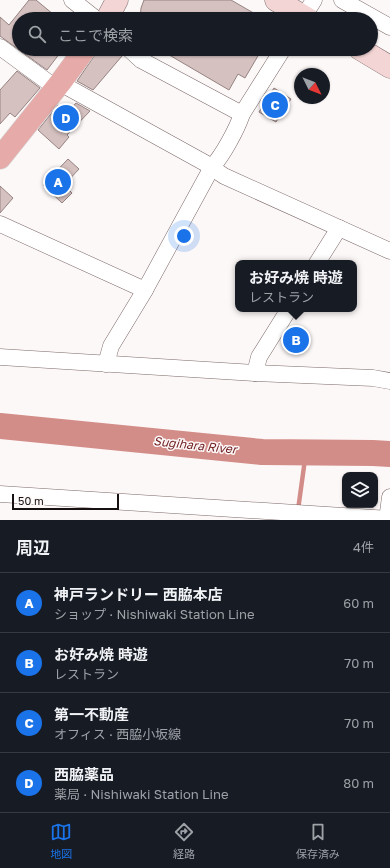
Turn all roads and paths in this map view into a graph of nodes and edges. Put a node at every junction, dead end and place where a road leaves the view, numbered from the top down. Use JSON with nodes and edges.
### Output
{"nodes":[{"id":1,"x":72,"y":0,"type":"edge"},
{"id":2,"x":117,"y":0,"type":"edge"},
{"id":3,"x":276,"y":0,"type":"edge"},
{"id":4,"x":342,"y":0,"type":"edge"},
{"id":5,"x":362,"y":5,"type":"edge"},
{"id":6,"x":87,"y":12,"type":"edge"},
{"id":7,"x":111,"y":12,"type":"edge"},
{"id":8,"x":303,"y":12,"type":"edge"},
{"id":9,"x":371,"y":12,"type":"edge"},
{"id":10,"x":378,"y":18,"type":"edge"},
{"id":11,"x":390,"y":27,"type":"edge"},
{"id":12,"x":0,"y":47,"type":"edge"},
{"id":13,"x":12,"y":55,"type":"edge"},
{"id":14,"x":13,"y":56,"type":"edge"},
{"id":15,"x":81,"y":56,"type":"edge"},
{"id":16,"x":137,"y":56,"type":"edge"},
{"id":17,"x":279,"y":56,"type":"edge"},
{"id":18,"x":372,"y":56,"type":"edge"},
{"id":19,"x":390,"y":67,"type":"edge"},
{"id":20,"x":58,"y":86,"type":"junction"},
{"id":21,"x":242,"y":114,"type":"junction"},
{"id":22,"x":3,"y":148,"type":"edge"},
{"id":23,"x":212,"y":167,"type":"junction"},
{"id":24,"x":0,"y":224,"type":"edge"},
{"id":25,"x":339,"y":228,"type":"junction"},
{"id":26,"x":390,"y":251,"type":"edge"},
{"id":27,"x":319,"y":260,"type":"edge"},
{"id":28,"x":145,"y":290,"type":"junction"},
{"id":29,"x":287,"y":312,"type":"edge"},
{"id":30,"x":0,"y":358,"type":"edge"},
{"id":31,"x":106,"y":364,"type":"junction"},
{"id":32,"x":255,"y":374,"type":"junction"},
{"id":33,"x":390,"y":381,"type":"edge"},
{"id":34,"x":0,"y":494,"type":"edge"},
{"id":35,"x":388,"y":513,"type":"edge"}],
"edges":[{"from":1,"to":6,"type":"street"},
{"from":2,"to":7,"type":"street"},
{"from":3,"to":8,"type":"street"},
{"from":4,"to":5,"type":"street"},
{"from":5,"to":9,"type":"street"},
{"from":10,"to":11,"type":"street"},
{"from":12,"to":13,"type":"street"},
{"from":14,"to":20,"type":"street"},
{"from":15,"to":20,"type":"main road"},
{"from":16,"to":21,"type":"street"},
{"from":17,"to":21,"type":"street"},
{"from":18,"to":19,"type":"street"},
{"from":20,"to":22,"type":"main road"},
{"from":20,"to":23,"type":"street"},
{"from":21,"to":23,"type":"street"},
{"from":23,"to":25,"type":"street"},
{"from":23,"to":28,"type":"street"},
{"from":24,"to":28,"type":"street"},
{"from":25,"to":26,"type":"street"},
{"from":25,"to":27,"type":"street"},
{"from":28,"to":31,"type":"street"},
{"from":29,"to":32,"type":"street"},
{"from":30,"to":31,"type":"street"},
{"from":31,"to":32,"type":"street"},
{"from":32,"to":33,"type":"street"},
{"from":34,"to":35,"type":"street"}]}
